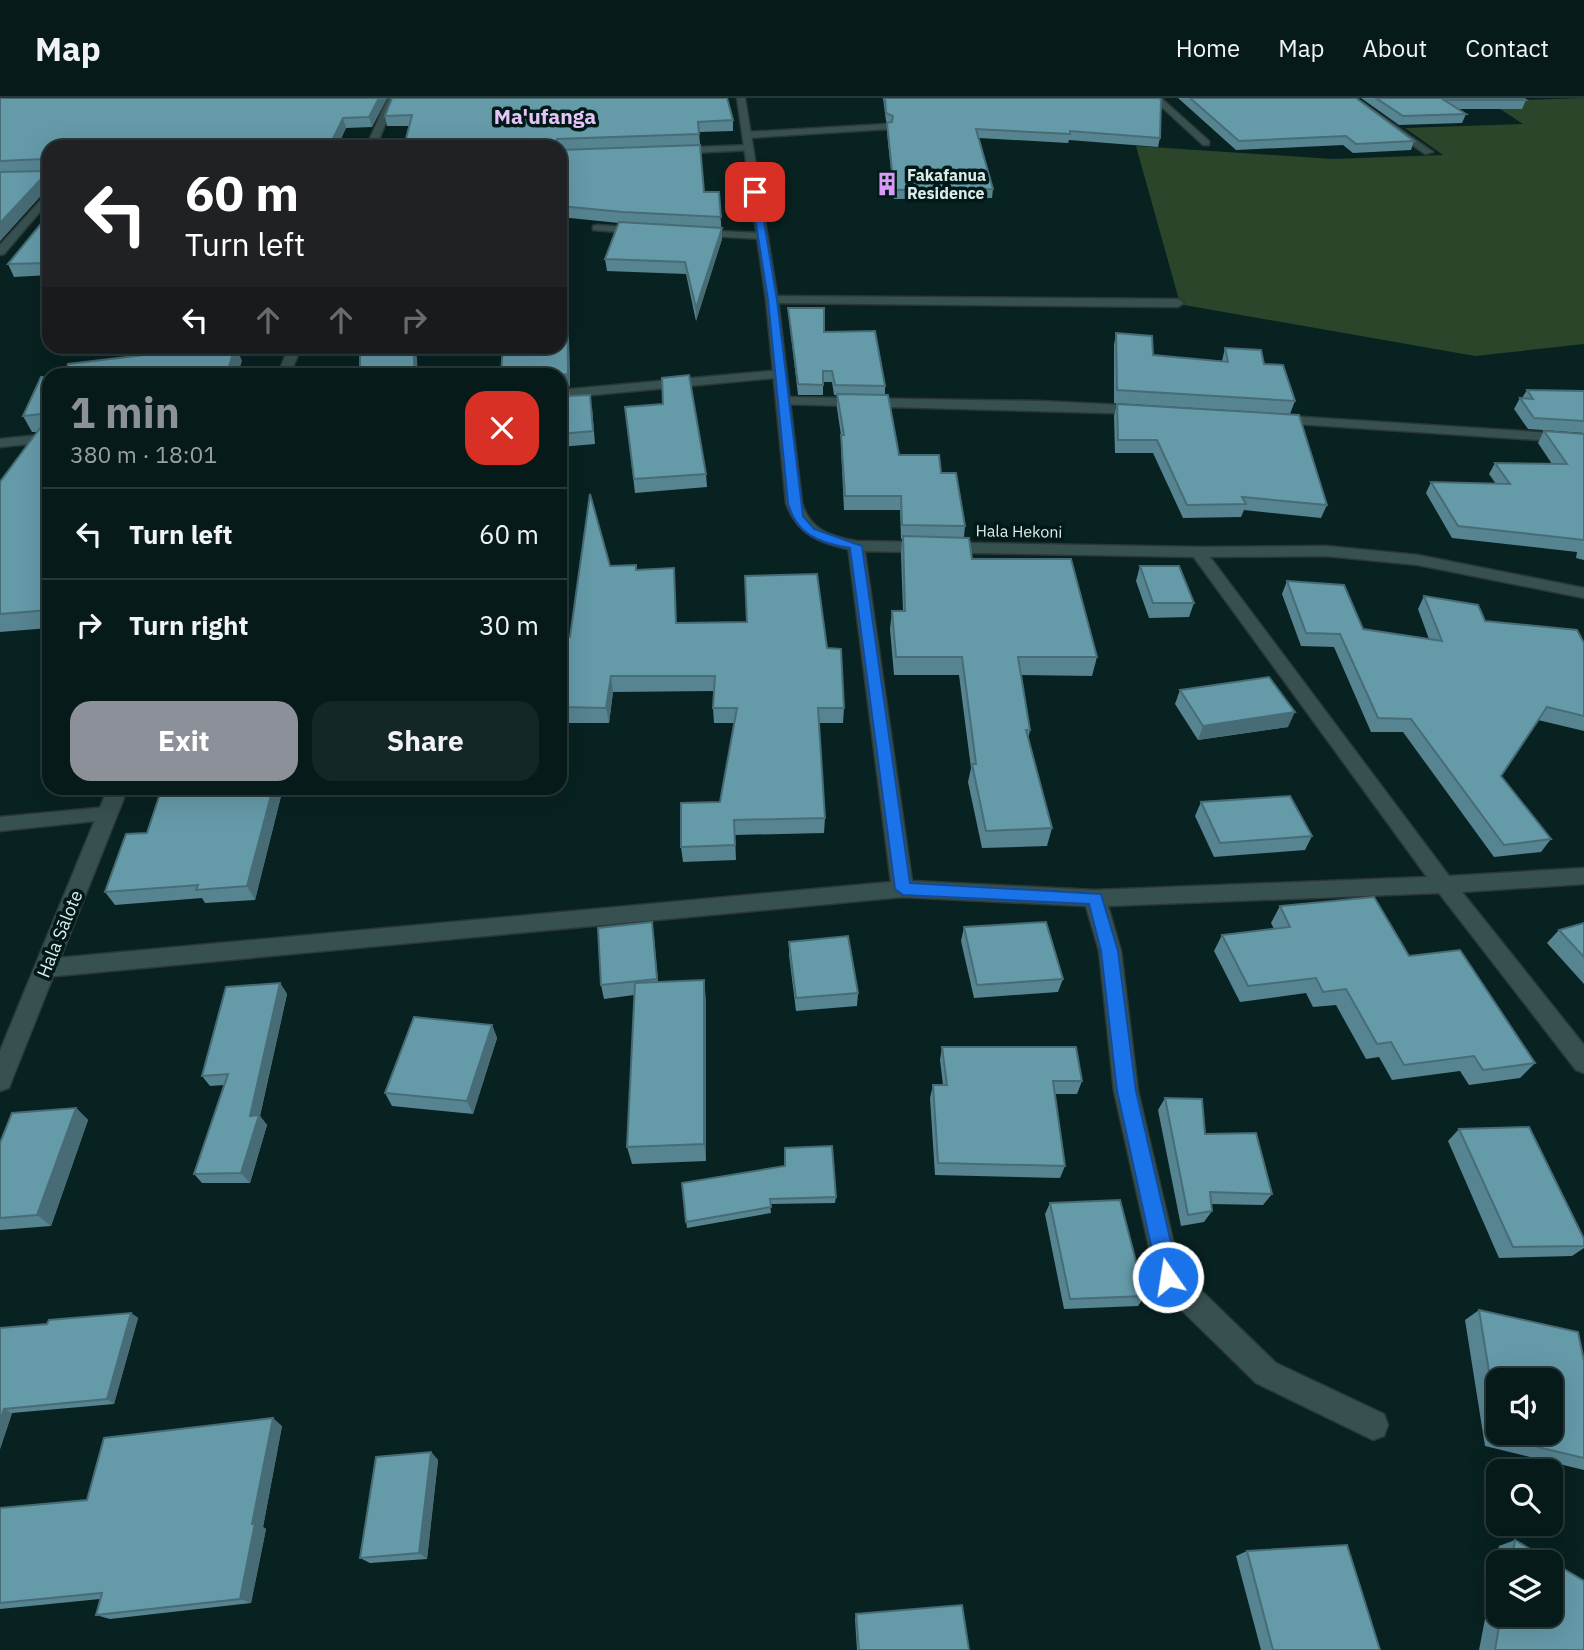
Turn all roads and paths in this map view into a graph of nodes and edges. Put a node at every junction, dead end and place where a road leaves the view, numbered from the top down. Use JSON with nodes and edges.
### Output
{"nodes":[{"id":1,"x":392,"y":98,"type":"edge"},
{"id":2,"x":741,"y":98,"type":"edge"},
{"id":3,"x":1156,"y":98,"type":"edge"},
{"id":4,"x":1350,"y":98,"type":"edge"},
{"id":5,"x":887,"y":127,"type":"edge"},
{"id":6,"x":374,"y":140,"type":"edge"},
{"id":7,"x":747,"y":142,"type":"junction"},
{"id":8,"x":1206,"y":143,"type":"dead end"},
{"id":9,"x":667,"y":151,"type":"edge"},
{"id":10,"x":1428,"y":152,"type":"dead end"},
{"id":11,"x":42,"y":202,"type":"edge"},
{"id":12,"x":597,"y":228,"type":"edge"},
{"id":13,"x":652,"y":231,"type":"edge"},
{"id":14,"x":680,"y":232,"type":"edge"},
{"id":15,"x":762,"y":236,"type":"junction"},
{"id":16,"x":0,"y":252,"type":"edge"},
{"id":17,"x":772,"y":300,"type":"junction"},
{"id":18,"x":1178,"y":303,"type":"dead end"},
{"id":19,"x":781,"y":374,"type":"junction"},
{"id":20,"x":567,"y":393,"type":"edge"},
{"id":21,"x":784,"y":401,"type":"junction"},
{"id":22,"x":1155,"y":411,"type":"edge"},
{"id":23,"x":1264,"y":418,"type":"edge"},
{"id":24,"x":1584,"y":439,"type":"edge"},
{"id":25,"x":42,"y":440,"type":"edge"},
{"id":26,"x":0,"y":443,"type":"edge"},
{"id":27,"x":856,"y":546,"type":"junction"},
{"id":28,"x":1198,"y":552,"type":"junction"},
{"id":29,"x":1584,"y":593,"type":"edge"},
{"id":30,"x":115,"y":795,"type":"edge"},
{"id":31,"x":107,"y":814,"type":"junction"},
{"id":32,"x":0,"y":824,"type":"edge"},
{"id":33,"x":1584,"y":876,"type":"edge"},
{"id":34,"x":1444,"y":885,"type":"junction"},
{"id":35,"x":903,"y":889,"type":"junction"},
{"id":36,"x":1096,"y":898,"type":"junction"},
{"id":37,"x":46,"y":968,"type":"junction"},
{"id":38,"x":1584,"y":1063,"type":"edge"},
{"id":39,"x":0,"y":1080,"type":"edge"},
{"id":40,"x":1373,"y":1425,"type":"dead end"}],
"edges":[{"from":1,"to":6,"type":"street"},
{"from":2,"to":7,"type":"street","name":"Hala Hekoni"},
{"from":3,"to":8,"type":"street"},
{"from":4,"to":10,"type":"street"},
{"from":5,"to":7,"type":"street"},
{"from":7,"to":9,"type":"street"},
{"from":7,"to":15,"type":"street","name":"Hala Hekoni"},
{"from":11,"to":16,"type":"street"},
{"from":12,"to":13,"type":"street"},
{"from":14,"to":15,"type":"street"},
{"from":15,"to":17,"type":"street","name":"Hala Hekoni"},
{"from":17,"to":18,"type":"street"},
{"from":17,"to":19,"type":"street","name":"Hala Hekoni"},
{"from":19,"to":20,"type":"street"},
{"from":19,"to":21,"type":"street","name":"Hala Hekoni"},
{"from":21,"to":22,"type":"street"},
{"from":21,"to":27,"type":"street","name":"Hala Hekoni"},
{"from":23,"to":24,"type":"street"},
{"from":25,"to":26,"type":"street"},
{"from":27,"to":28,"type":"street","name":"Hala Hekoni"},
{"from":27,"to":35,"type":"street"},
{"from":28,"to":29,"type":"street","name":"Hala Hekoni"},
{"from":28,"to":34,"type":"street"},
{"from":30,"to":31,"type":"street","name":"Hala Sālote"},
{"from":31,"to":32,"type":"street"},
{"from":31,"to":37,"type":"street","name":"Hala Sālote"},
{"from":33,"to":34,"type":"street"},
{"from":34,"to":36,"type":"street"},
{"from":34,"to":38,"type":"street"},
{"from":35,"to":36,"type":"street"},
{"from":35,"to":37,"type":"street"},
{"from":36,"to":40,"type":"street"},
{"from":37,"to":39,"type":"street","name":"Hala Sālote"}]}
